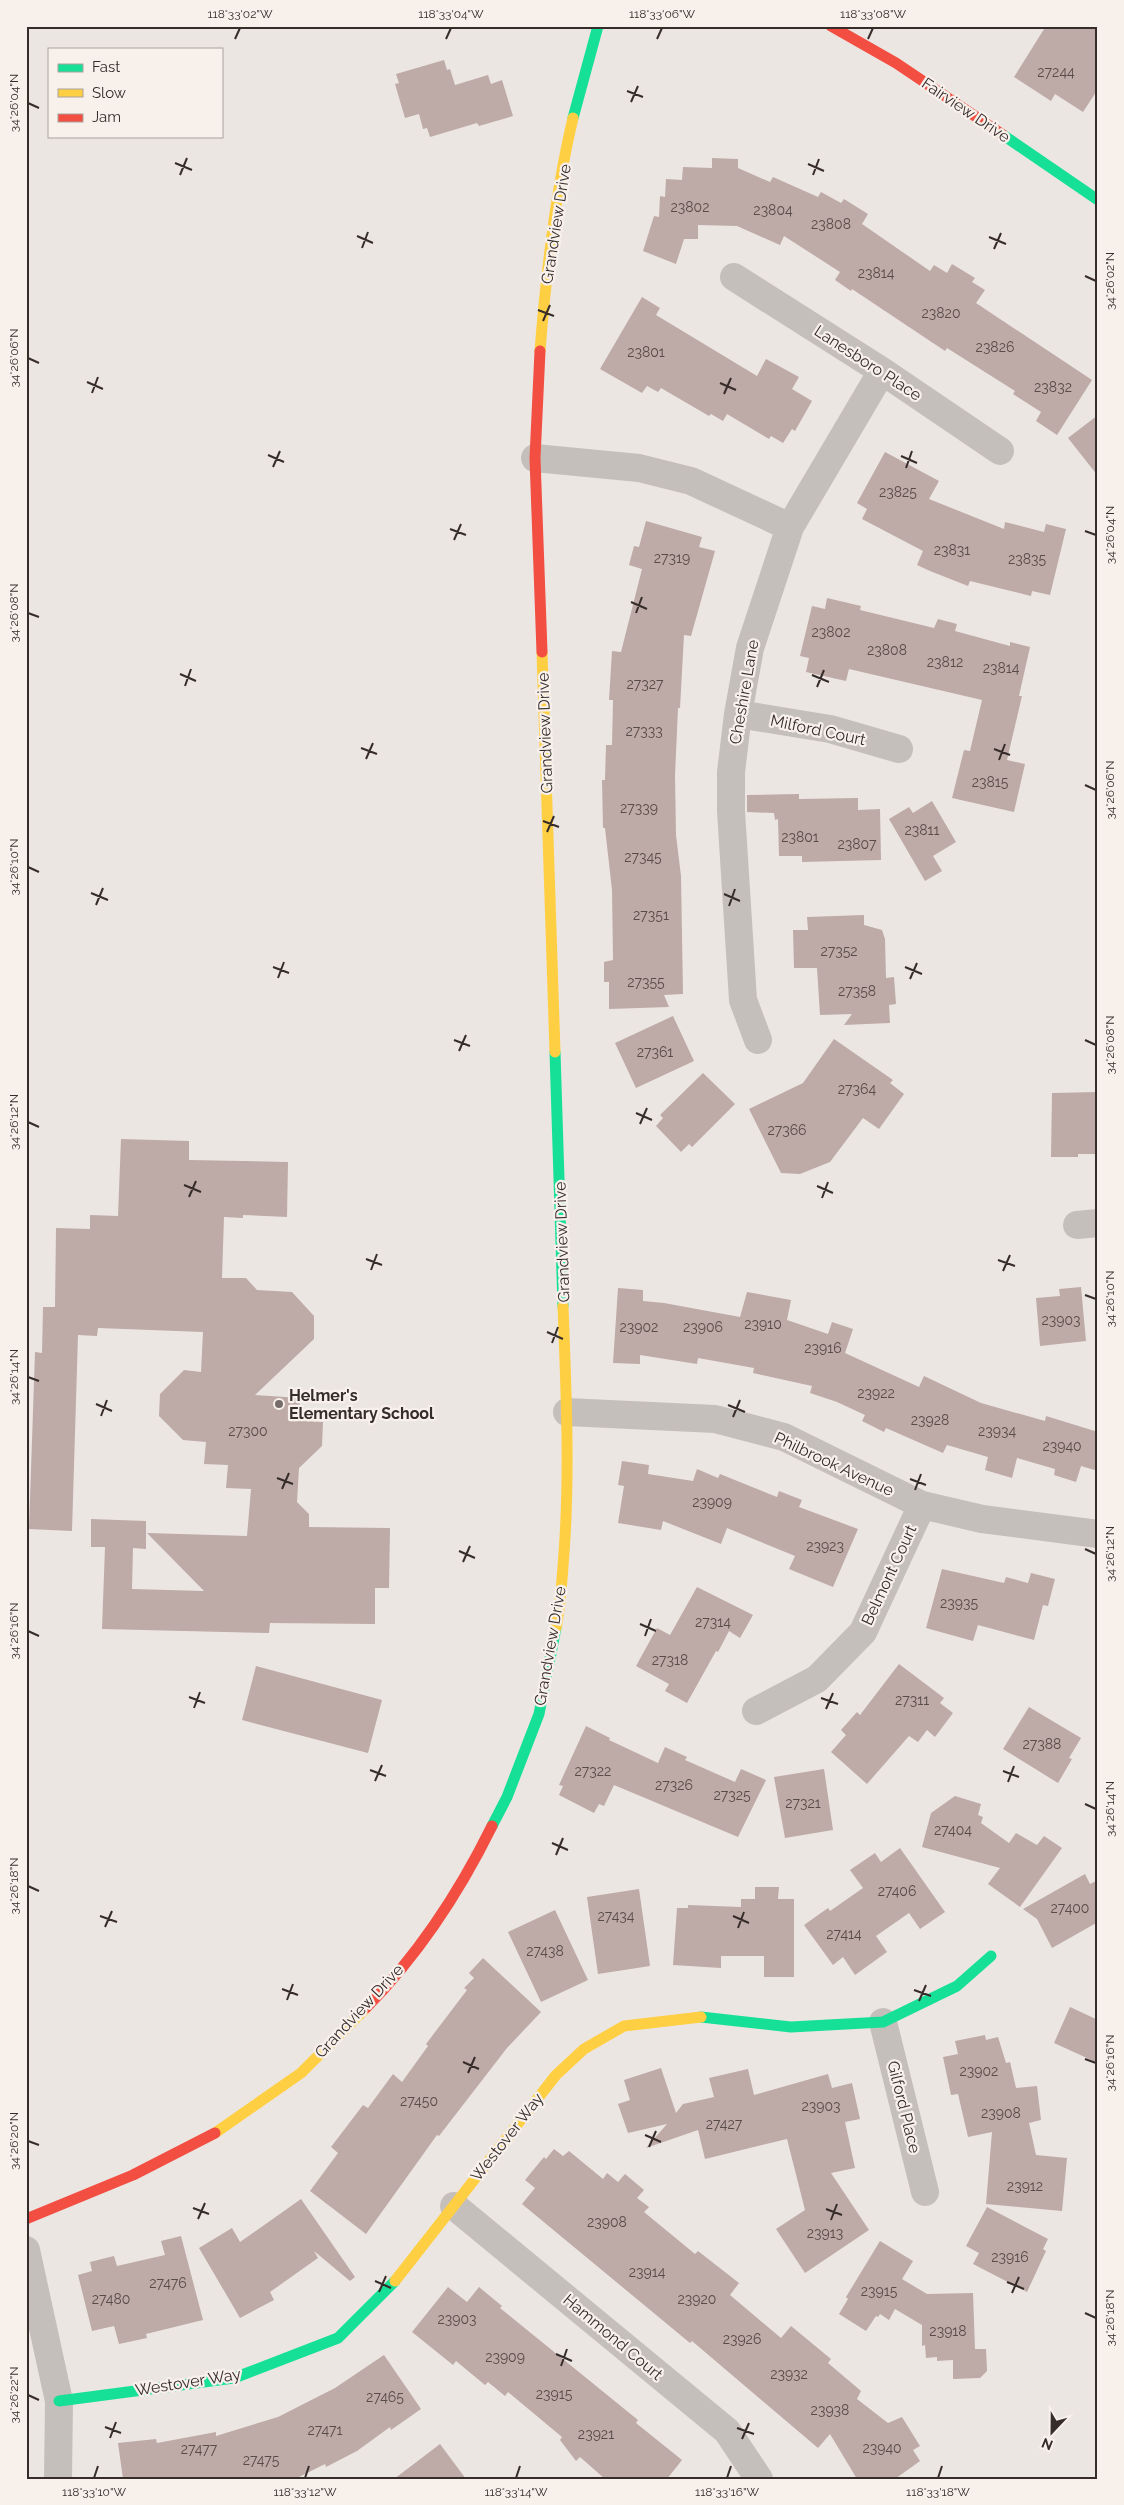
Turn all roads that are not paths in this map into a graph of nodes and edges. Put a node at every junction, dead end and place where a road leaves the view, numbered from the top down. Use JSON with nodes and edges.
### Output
{"nodes":[{"id":1,"x":598,"y":26,"type":"edge"},
{"id":2,"x":831,"y":26,"type":"edge"},
{"id":3,"x":1098,"y":200,"type":"edge"},
{"id":4,"x":734,"y":277,"type":"dead end"},
{"id":5,"x":882,"y":371,"type":"junction"},
{"id":6,"x":1000,"y":451,"type":"dead end"},
{"id":7,"x":535,"y":458,"type":"junction"},
{"id":8,"x":790,"y":527,"type":"junction"},
{"id":9,"x":738,"y":714,"type":"junction"},
{"id":10,"x":899,"y":749,"type":"dead end"},
{"id":11,"x":758,"y":1040,"type":"dead end"},
{"id":12,"x":567,"y":1412,"type":"junction"},
{"id":13,"x":922,"y":1505,"type":"junction"},
{"id":14,"x":1098,"y":1534,"type":"edge"},
{"id":15,"x":756,"y":1711,"type":"dead end"},
{"id":16,"x":991,"y":1956,"type":"dead end"},
{"id":17,"x":884,"y":2022,"type":"junction"},
{"id":18,"x":924,"y":2192,"type":"dead end"},
{"id":19,"x":454,"y":2206,"type":"junction"},
{"id":20,"x":26,"y":2219,"type":"edge"},
{"id":21,"x":26,"y":2250,"type":"edge"},
{"id":22,"x":59,"y":2401,"type":"junction"},
{"id":23,"x":58,"y":2479,"type":"edge"},
{"id":24,"x":759,"y":2479,"type":"edge"}],
"edges":[{"from":1,"to":7,"type":"street","name":"Grandview Drive"},
{"from":2,"to":3,"type":"street","name":"Fairview Drive"},
{"from":4,"to":5,"type":"street","name":"Lanesboro Place"},
{"from":5,"to":6,"type":"street","name":"Lanesboro Place"},
{"from":5,"to":8,"type":"street","name":"Cheshire Lane"},
{"from":7,"to":8,"type":"street"},
{"from":7,"to":12,"type":"street","name":"Grandview Drive"},
{"from":8,"to":9,"type":"street","name":"Cheshire Lane"},
{"from":9,"to":10,"type":"street","name":"Milford Court"},
{"from":9,"to":11,"type":"street","name":"Cheshire Lane"},
{"from":12,"to":13,"type":"street","name":"Philbrook Avenue"},
{"from":12,"to":20,"type":"street","name":"Grandview Drive"},
{"from":13,"to":14,"type":"street","name":"Philbrook Avenue"},
{"from":13,"to":15,"type":"street","name":"Belmont Court"},
{"from":16,"to":17,"type":"street","name":"Westover Way"},
{"from":17,"to":18,"type":"street","name":"Gilford Place"},
{"from":17,"to":19,"type":"street","name":"Westover Way"},
{"from":19,"to":22,"type":"street","name":"Westover Way"},
{"from":19,"to":24,"type":"street","name":"Hammond Court"},
{"from":21,"to":22,"type":"street"},
{"from":22,"to":23,"type":"street"}]}
